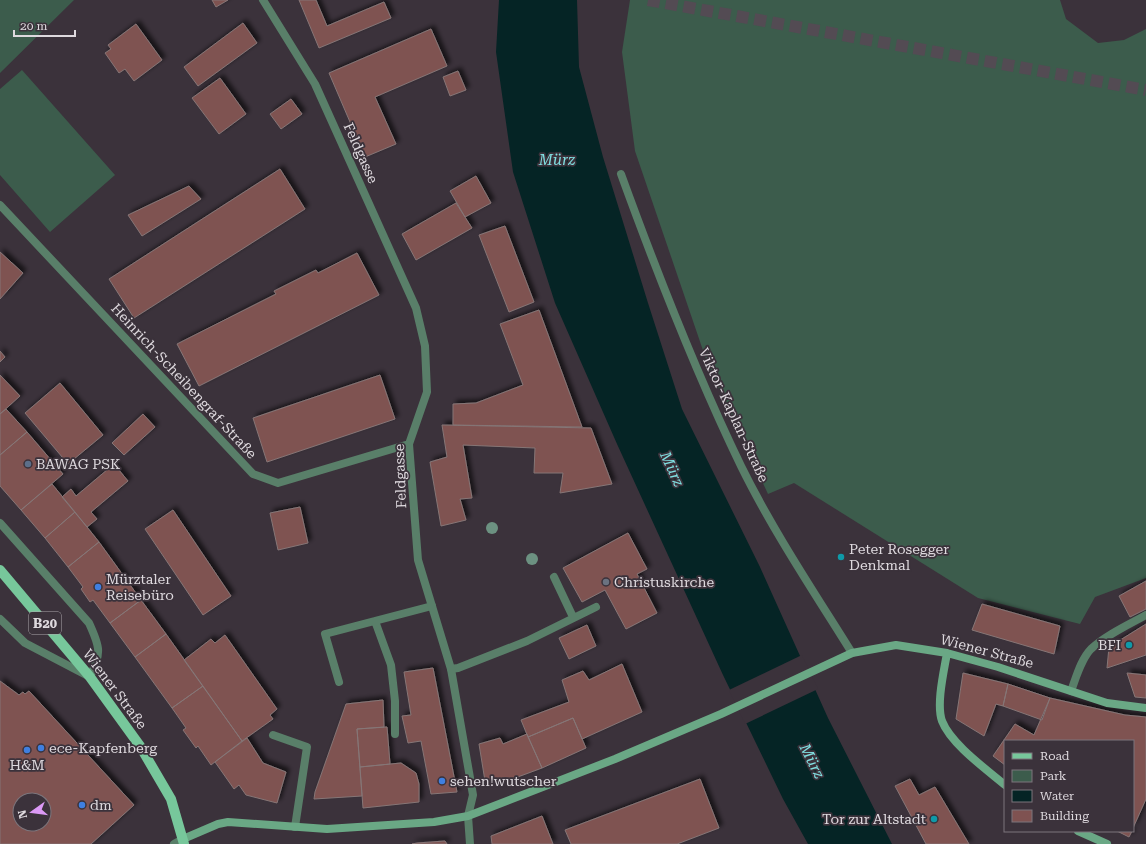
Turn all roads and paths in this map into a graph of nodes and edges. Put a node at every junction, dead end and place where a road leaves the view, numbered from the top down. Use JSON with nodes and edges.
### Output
{"nodes":[{"id":1,"x":263,"y":0,"type":"edge"},
{"id":2,"x":621,"y":174,"type":"dead end"},
{"id":3,"x":0,"y":205,"type":"edge"},
{"id":4,"x":409,"y":444,"type":"junction"},
{"id":5,"x":0,"y":523,"type":"edge"},
{"id":6,"x":0,"y":570,"type":"edge"},
{"id":7,"x":554,"y":577,"type":"dead end"},
{"id":8,"x":432,"y":606,"type":"junction"},
{"id":9,"x":596,"y":607,"type":"dead end"},
{"id":10,"x":1146,"y":616,"type":"edge"},
{"id":11,"x":573,"y":617,"type":"junction"},
{"id":12,"x":0,"y":619,"type":"edge"},
{"id":13,"x":375,"y":621,"type":"junction"},
{"id":14,"x":852,"y":653,"type":"junction"},
{"id":15,"x":947,"y":653,"type":"junction"},
{"id":16,"x":451,"y":669,"type":"junction"},
{"id":17,"x":90,"y":677,"type":"junction"},
{"id":18,"x":339,"y":682,"type":"dead end"},
{"id":19,"x":1071,"y":691,"type":"junction"},
{"id":20,"x":1146,"y":708,"type":"edge"},
{"id":21,"x":395,"y":734,"type":"dead end"},
{"id":22,"x":273,"y":735,"type":"dead end"},
{"id":23,"x":1004,"y":783,"type":"edge"},
{"id":24,"x":468,"y":816,"type":"junction"},
{"id":25,"x":294,"y":827,"type":"junction"},
{"id":26,"x":1080,"y":832,"type":"edge"},
{"id":27,"x":180,"y":842,"type":"edge"},
{"id":28,"x":470,"y":844,"type":"edge"},
{"id":29,"x":1107,"y":844,"type":"edge"}],
"edges":[{"from":1,"to":4,"type":"street","name":"Feldgasse"},
{"from":2,"to":14,"type":"street","name":"Viktor-Kaplan-Straße"},
{"from":3,"to":4,"type":"street","name":"Heinrich-Scheibengraf-Straße"},
{"from":4,"to":8,"type":"street","name":"Feldgasse"},
{"from":5,"to":17,"type":"street"},
{"from":6,"to":17,"type":"main road","name":"Wiener Straße","number":"B20"},
{"from":7,"to":11,"type":"street"},
{"from":8,"to":13,"type":"street"},
{"from":8,"to":16,"type":"street","name":"Feldgasse"},
{"from":9,"to":11,"type":"street"},
{"from":10,"to":19,"type":"street"},
{"from":11,"to":16,"type":"street"},
{"from":12,"to":17,"type":"street"},
{"from":13,"to":18,"type":"street"},
{"from":13,"to":21,"type":"street"},
{"from":14,"to":15,"type":"street","name":"Wiener Straße"},
{"from":14,"to":24,"type":"street","name":"Wiener Straße"},
{"from":15,"to":19,"type":"street","name":"Wiener Straße"},
{"from":15,"to":23,"type":"street"},
{"from":16,"to":24,"type":"street","name":"Feldgasse"},
{"from":17,"to":27,"type":"main road","name":"Wiener Straße","number":"B20"},
{"from":19,"to":20,"type":"street","name":"Wiener Straße"},
{"from":22,"to":25,"type":"street"},
{"from":24,"to":25,"type":"street","name":"Wiener Straße"},
{"from":24,"to":28,"type":"street","name":"Feldgasse"},
{"from":25,"to":27,"type":"street","name":"Wiener Straße"},
{"from":26,"to":29,"type":"street"}]}
